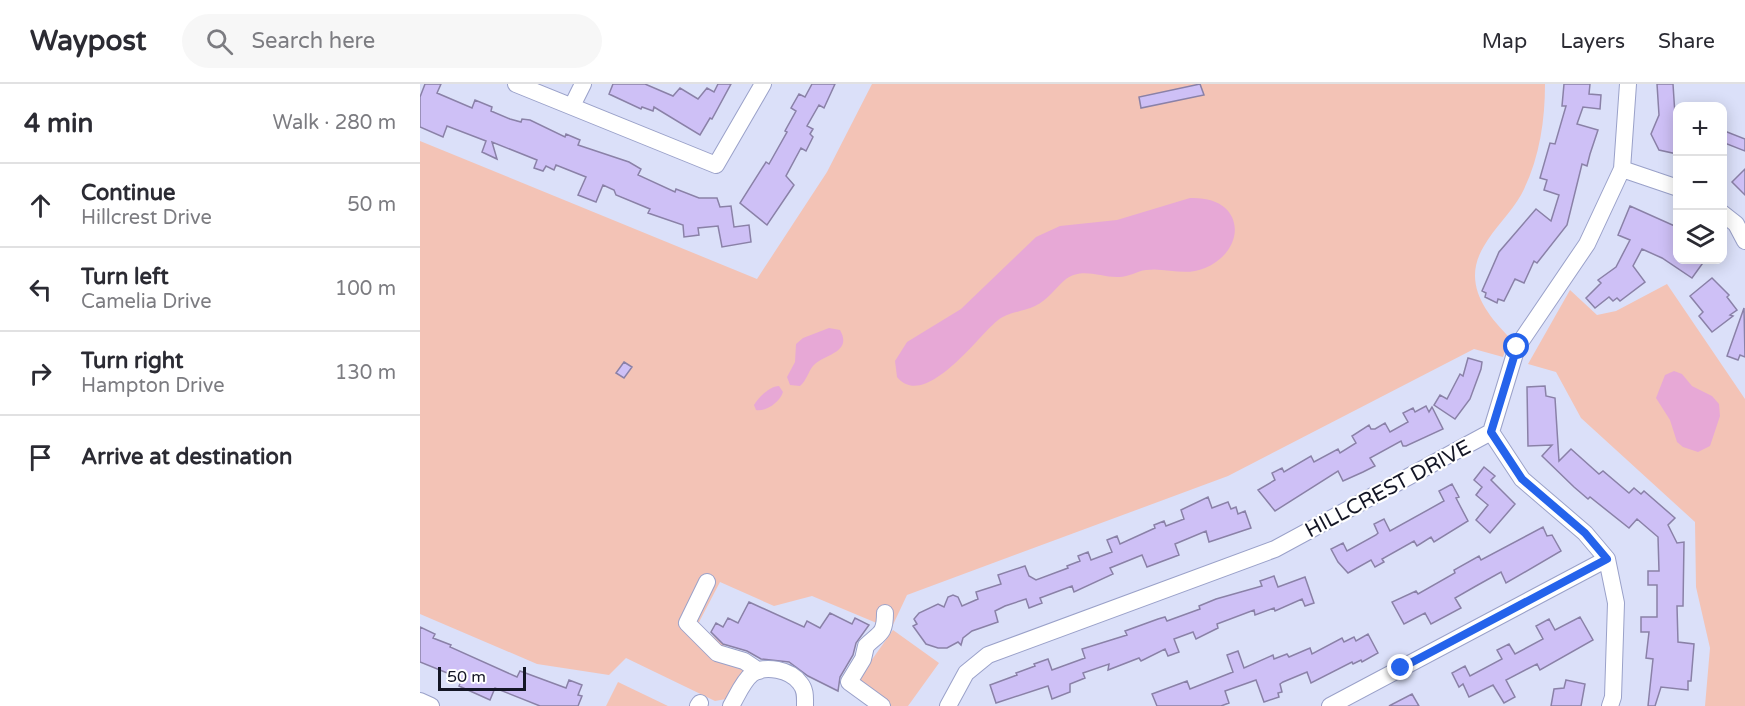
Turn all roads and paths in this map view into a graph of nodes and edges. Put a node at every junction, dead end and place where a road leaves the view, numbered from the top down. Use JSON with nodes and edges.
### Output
{"nodes":[{"id":1,"x":516,"y":84,"type":"edge"},
{"id":2,"x":583,"y":84,"type":"edge"},
{"id":3,"x":763,"y":84,"type":"edge"},
{"id":4,"x":1628,"y":84,"type":"edge"},
{"id":5,"x":572,"y":106,"type":"junction"},
{"id":6,"x":1622,"y":169,"type":"junction"},
{"id":7,"x":1673,"y":187,"type":"edge"},
{"id":8,"x":1727,"y":217,"type":"edge"},
{"id":9,"x":1745,"y":241,"type":"edge"},
{"id":10,"x":1491,"y":432,"type":"junction"},
{"id":11,"x":1607,"y":559,"type":"junction"},
{"id":12,"x":707,"y":582,"type":"dead end"},
{"id":13,"x":885,"y":613,"type":"dead end"},
{"id":14,"x":759,"y":671,"type":"junction"},
{"id":15,"x":420,"y":701,"type":"edge"},
{"id":16,"x":431,"y":706,"type":"edge"},
{"id":17,"x":731,"y":706,"type":"edge"},
{"id":18,"x":805,"y":706,"type":"edge"},
{"id":19,"x":882,"y":706,"type":"edge"},
{"id":20,"x":948,"y":706,"type":"edge"},
{"id":21,"x":1330,"y":706,"type":"edge"},
{"id":22,"x":1610,"y":706,"type":"edge"}],
"edges":[{"from":1,"to":5,"type":"street"},
{"from":2,"to":5,"type":"street"},
{"from":3,"to":5,"type":"street"},
{"from":4,"to":6,"type":"street","name":"HILLCREST DRIVE"},
{"from":6,"to":7,"type":"street"},
{"from":6,"to":10,"type":"street","name":"HILLCREST DRIVE"},
{"from":8,"to":9,"type":"street"},
{"from":10,"to":11,"type":"street"},
{"from":10,"to":20,"type":"street","name":"HILLCREST DRIVE"},
{"from":11,"to":21,"type":"street"},
{"from":11,"to":22,"type":"street"},
{"from":12,"to":14,"type":"street"},
{"from":13,"to":19,"type":"street"},
{"from":14,"to":17,"type":"street"},
{"from":14,"to":18,"type":"street"},
{"from":15,"to":16,"type":"street"}]}
